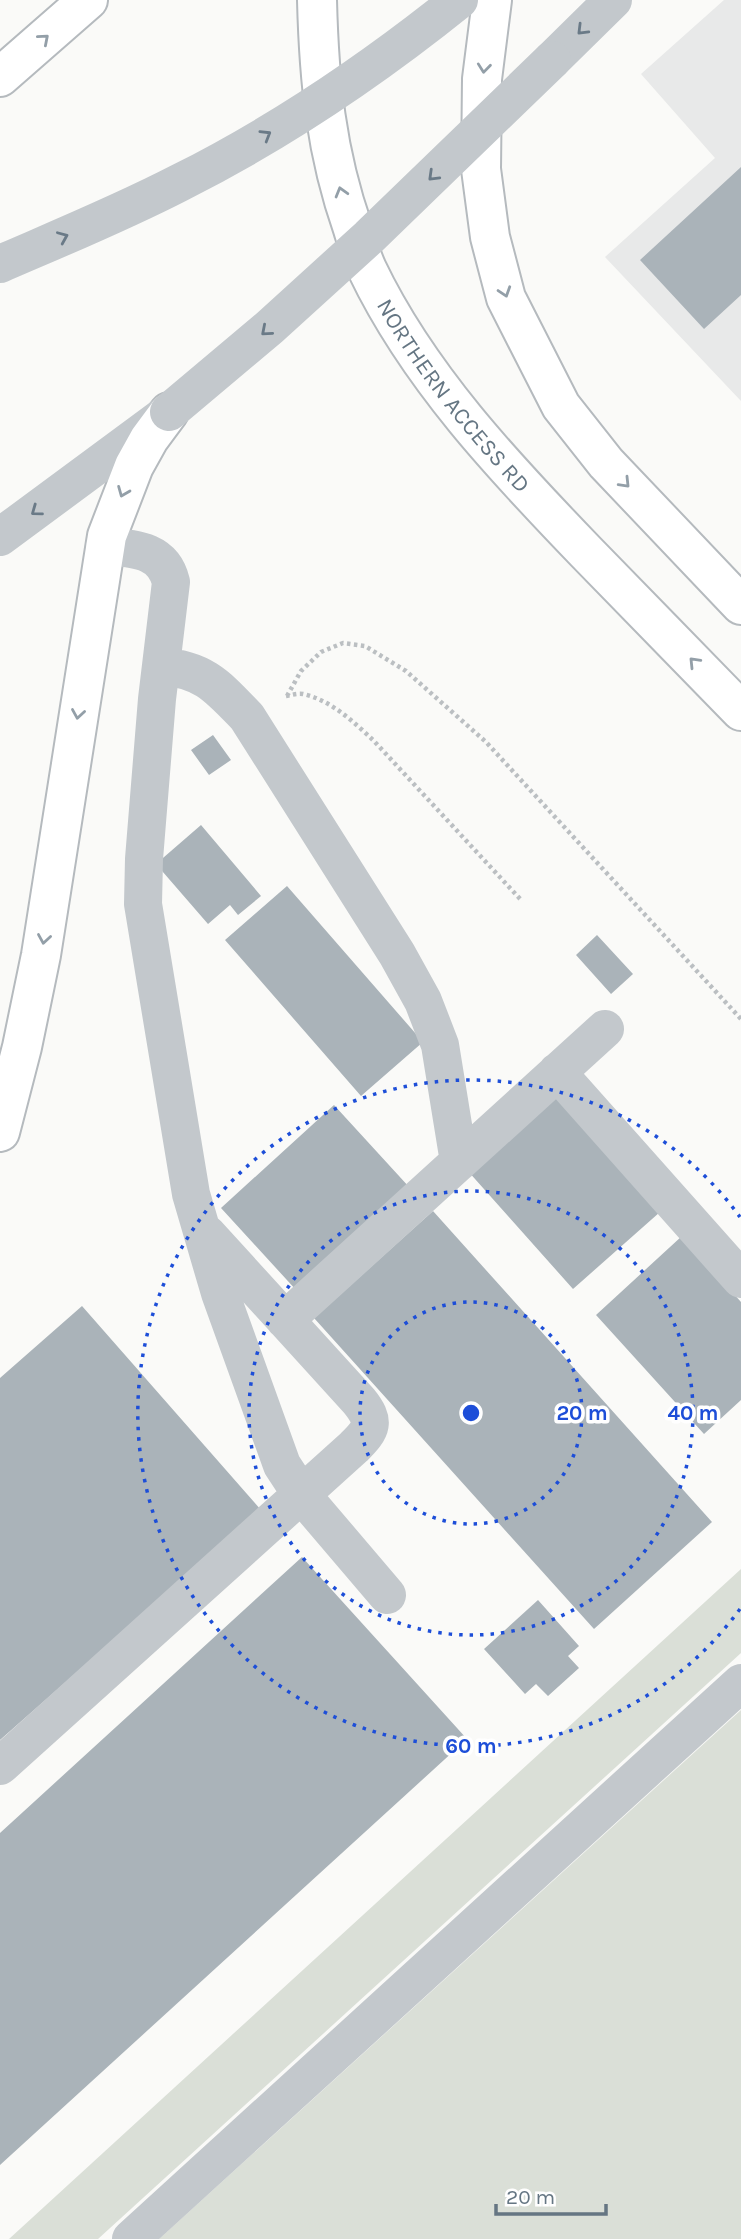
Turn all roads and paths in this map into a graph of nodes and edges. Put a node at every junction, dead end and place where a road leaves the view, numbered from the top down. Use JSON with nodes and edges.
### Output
{"nodes":[{"id":1,"x":88,"y":0,"type":"edge"},
{"id":2,"x":317,"y":0,"type":"edge"},
{"id":3,"x":459,"y":0,"type":"edge"},
{"id":4,"x":492,"y":0,"type":"edge"},
{"id":5,"x":613,"y":0,"type":"edge"},
{"id":6,"x":0,"y":77,"type":"edge"},
{"id":7,"x":0,"y":264,"type":"edge"},
{"id":8,"x":169,"y":412,"type":"junction"},
{"id":9,"x":0,"y":537,"type":"edge"},
{"id":10,"x":105,"y":546,"type":"junction"},
{"id":11,"x":741,"y":605,"type":"edge"},
{"id":12,"x":161,"y":666,"type":"junction"},
{"id":13,"x":287,"y":696,"type":"junction"},
{"id":14,"x":741,"y":711,"type":"edge"},
{"id":15,"x":242,"y":712,"type":"junction"},
{"id":16,"x":522,"y":901,"type":"dead end"},
{"id":17,"x":741,"y":1019,"type":"edge"},
{"id":18,"x":605,"y":1029,"type":"dead end"},
{"id":19,"x":558,"y":1072,"type":"junction"},
{"id":20,"x":0,"y":1132,"type":"edge"},
{"id":21,"x":459,"y":1162,"type":"junction"},
{"id":22,"x":199,"y":1226,"type":"junction"},
{"id":23,"x":741,"y":1279,"type":"edge"},
{"id":24,"x":285,"y":1320,"type":"junction"},
{"id":25,"x":301,"y":1494,"type":"junction"},
{"id":26,"x":387,"y":1595,"type":"dead end"},
{"id":27,"x":741,"y":1683,"type":"edge"},
{"id":28,"x":0,"y":1766,"type":"edge"},
{"id":29,"x":131,"y":2239,"type":"edge"}],
"edges":[{"from":6,"to":1,"type":"main road","one_way":true},
{"from":14,"to":2,"type":"main road","name":"NORTHERN ACCESS RD","one_way":true},
{"from":7,"to":3,"type":"street","one_way":true,"bridge":true},
{"from":4,"to":11,"type":"main road","one_way":true},
{"from":5,"to":8,"type":"street","one_way":true,"bridge":true},
{"from":8,"to":9,"type":"street","one_way":true},
{"from":8,"to":10,"type":"main road","one_way":true},
{"from":10,"to":12,"type":"street"},
{"from":10,"to":20,"type":"main road","one_way":true},
{"from":12,"to":15,"type":"street"},
{"from":12,"to":22,"type":"street"},
{"from":13,"to":15,"type":"path"},
{"from":13,"to":16,"type":"path"},
{"from":13,"to":17,"type":"path"},
{"from":15,"to":21,"type":"street"},
{"from":18,"to":19,"type":"street"},
{"from":19,"to":21,"type":"street"},
{"from":19,"to":23,"type":"street"},
{"from":21,"to":24,"type":"street"},
{"from":22,"to":24,"type":"street"},
{"from":22,"to":25,"type":"street"},
{"from":24,"to":25,"type":"street"},
{"from":25,"to":26,"type":"street"},
{"from":25,"to":28,"type":"street"},
{"from":27,"to":29,"type":"street"}]}
